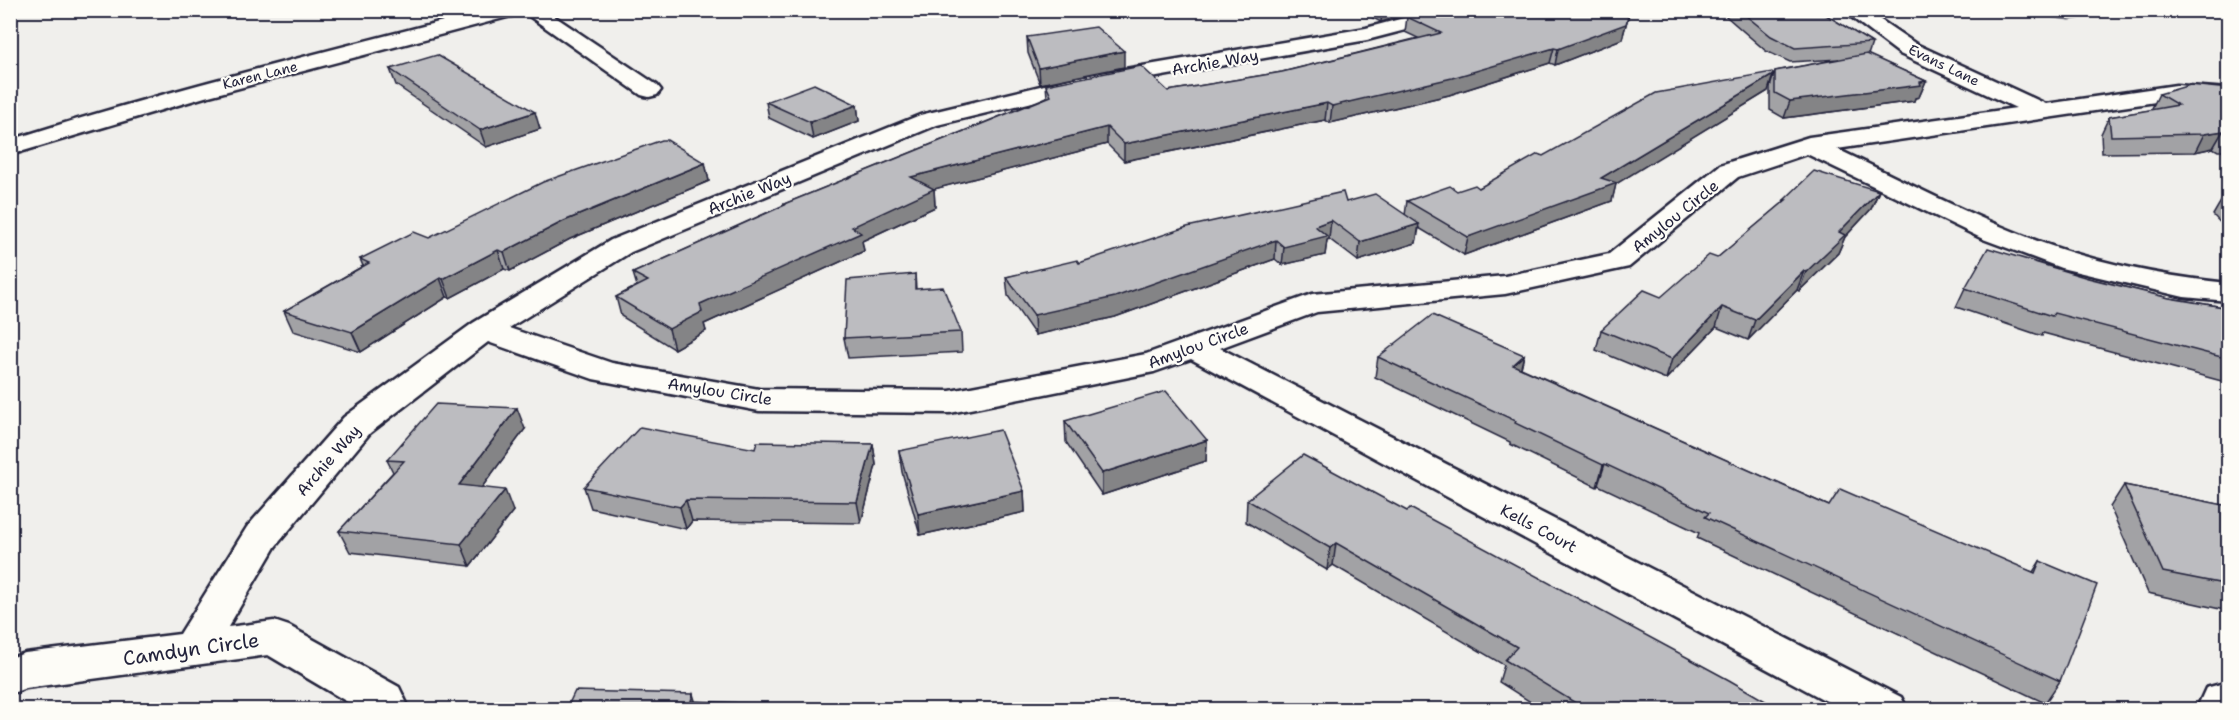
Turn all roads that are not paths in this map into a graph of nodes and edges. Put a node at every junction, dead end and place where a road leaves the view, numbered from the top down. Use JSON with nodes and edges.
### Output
{"nodes":[{"id":1,"x":512,"y":10,"type":"edge"},
{"id":2,"x":531,"y":10,"type":"edge"},
{"id":3,"x":1460,"y":10,"type":"edge"},
{"id":4,"x":1852,"y":10,"type":"edge"},
{"id":5,"x":649,"y":90,"type":"dead end"},
{"id":6,"x":2229,"y":96,"type":"edge"},
{"id":7,"x":2042,"y":111,"type":"junction"},
{"id":8,"x":1809,"y":145,"type":"junction"},
{"id":9,"x":10,"y":148,"type":"edge"},
{"id":10,"x":2229,"y":292,"type":"edge"},
{"id":11,"x":484,"y":330,"type":"junction"},
{"id":12,"x":1193,"y":347,"type":"junction"},
{"id":13,"x":193,"y":649,"type":"junction"},
{"id":14,"x":10,"y":676,"type":"edge"},
{"id":15,"x":2229,"y":700,"type":"edge"},
{"id":16,"x":387,"y":710,"type":"edge"},
{"id":17,"x":1885,"y":710,"type":"edge"},
{"id":18,"x":2219,"y":710,"type":"edge"}],
"edges":[{"from":1,"to":9,"type":"street","name":"Karen Lane"},
{"from":2,"to":5,"type":"street"},
{"from":3,"to":11,"type":"street","name":"Archie Way"},
{"from":4,"to":7,"type":"street","name":"Evans Lane"},
{"from":6,"to":7,"type":"street","name":"Amylou Circle"},
{"from":7,"to":8,"type":"street","name":"Amylou Circle"},
{"from":8,"to":10,"type":"street"},
{"from":8,"to":12,"type":"street","name":"Amylou Circle"},
{"from":11,"to":12,"type":"street","name":"Amylou Circle"},
{"from":11,"to":13,"type":"street","name":"Archie Way"},
{"from":12,"to":17,"type":"street","name":"Kells Court"},
{"from":13,"to":14,"type":"street","name":"Camdyn Circle"},
{"from":13,"to":16,"type":"street","name":"Camdyn Circle"},
{"from":15,"to":18,"type":"street"}]}
